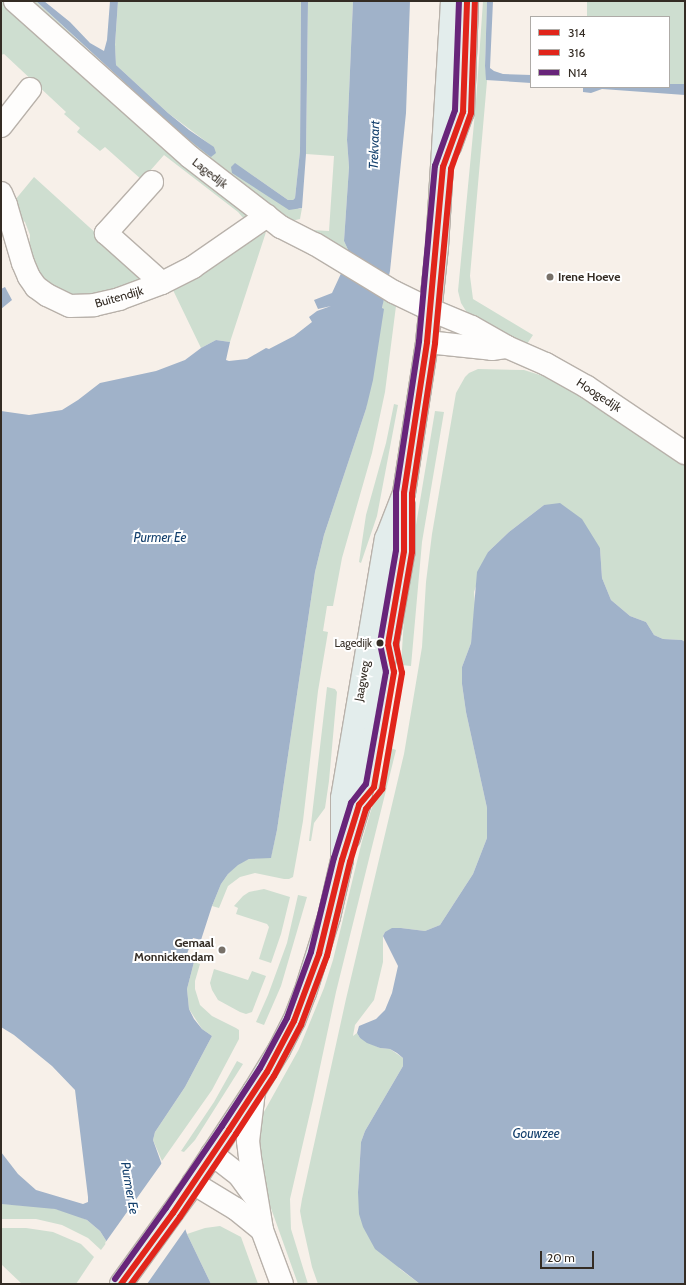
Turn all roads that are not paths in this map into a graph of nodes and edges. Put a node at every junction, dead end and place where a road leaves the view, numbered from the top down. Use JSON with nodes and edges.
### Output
{"nodes":[{"id":1,"x":15,"y":1,"type":"edge"},
{"id":2,"x":452,"y":1,"type":"edge"},
{"id":3,"x":467,"y":1,"type":"edge"},
{"id":4,"x":30,"y":89,"type":"dead end"},
{"id":5,"x":1,"y":126,"type":"edge"},
{"id":6,"x":443,"y":167,"type":"junction"},
{"id":7,"x":152,"y":182,"type":"dead end"},
{"id":8,"x":1,"y":193,"type":"edge"},
{"id":9,"x":267,"y":216,"type":"junction"},
{"id":10,"x":162,"y":283,"type":"junction"},
{"id":11,"x":431,"y":310,"type":"junction"},
{"id":12,"x":427,"y":342,"type":"junction"},
{"id":13,"x":507,"y":347,"type":"junction"},
{"id":14,"x":685,"y":453,"type":"edge"},
{"id":15,"x":254,"y":1091,"type":"junction"},
{"id":16,"x":212,"y":1154,"type":"junction"},
{"id":17,"x":189,"y":1189,"type":"junction"},
{"id":18,"x":257,"y":1202,"type":"junction"},
{"id":19,"x":262,"y":1230,"type":"junction"},
{"id":20,"x":121,"y":1284,"type":"edge"},
{"id":21,"x":282,"y":1284,"type":"edge"}],
"edges":[{"from":1,"to":9,"type":"street","name":"Lagedijk"},
{"from":2,"to":6,"type":"main road","name":"Jaagweg"},
{"from":3,"to":6,"type":"main road"},
{"from":4,"to":5,"type":"street"},
{"from":6,"to":11,"type":"main road","name":"Jaagweg"},
{"from":7,"to":10,"type":"street","name":"Buitendijk"},
{"from":8,"to":10,"type":"street","name":"Buitendijk"},
{"from":9,"to":10,"type":"street","name":"Buitendijk"},
{"from":9,"to":11,"type":"street","name":"Lagedijk"},
{"from":11,"to":12,"type":"main road","name":"Jaagweg"},
{"from":11,"to":13,"type":"street","name":"Hoogedijk"},
{"from":12,"to":13,"type":"street","name":"Hoogedijk"},
{"from":12,"to":15,"type":"main road","name":"Jaagweg"},
{"from":13,"to":14,"type":"street","name":"Hoogedijk"},
{"from":15,"to":16,"type":"main road","name":"Jaagweg"},
{"from":15,"to":18,"type":"street"},
{"from":16,"to":17,"type":"main road","name":"Jaagweg"},
{"from":16,"to":18,"type":"street"},
{"from":17,"to":19,"type":"street"},
{"from":17,"to":20,"type":"main road","name":"Jaagweg"},
{"from":18,"to":19,"type":"street"},
{"from":19,"to":21,"type":"street"}]}
